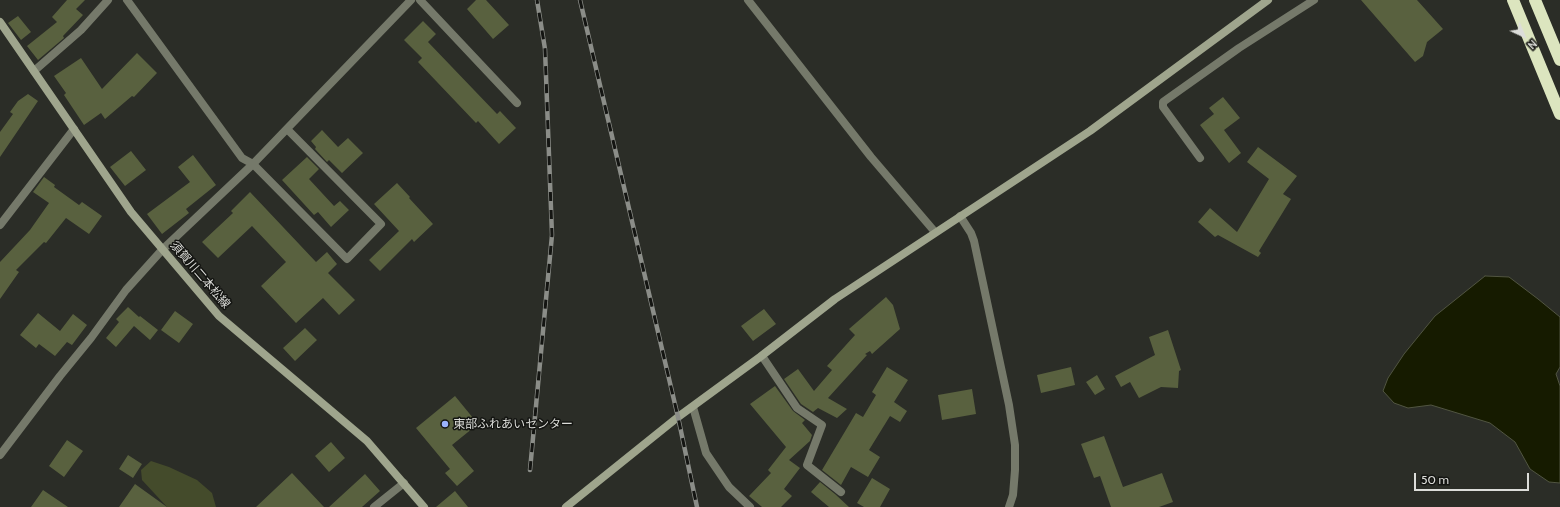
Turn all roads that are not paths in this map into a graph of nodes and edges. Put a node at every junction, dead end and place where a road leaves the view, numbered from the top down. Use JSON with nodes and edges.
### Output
{"nodes":[{"id":1,"x":108,"y":0,"type":"edge"},
{"id":2,"x":127,"y":0,"type":"edge"},
{"id":3,"x":411,"y":0,"type":"edge"},
{"id":4,"x":420,"y":0,"type":"edge"},
{"id":5,"x":748,"y":0,"type":"edge"},
{"id":6,"x":1268,"y":0,"type":"edge"},
{"id":7,"x":1314,"y":0,"type":"edge"},
{"id":8,"x":1512,"y":0,"type":"edge"},
{"id":9,"x":1535,"y":0,"type":"edge"},
{"id":10,"x":0,"y":22,"type":"edge"},
{"id":11,"x":1560,"y":60,"type":"edge"},
{"id":12,"x":34,"y":71,"type":"junction"},
{"id":13,"x":517,"y":103,"type":"dead end"},
{"id":14,"x":1560,"y":114,"type":"edge"},
{"id":15,"x":74,"y":129,"type":"junction"},
{"id":16,"x":287,"y":129,"type":"junction"},
{"id":17,"x":1200,"y":158,"type":"dead end"},
{"id":18,"x":253,"y":164,"type":"junction"},
{"id":19,"x":960,"y":216,"type":"junction"},
{"id":20,"x":0,"y":225,"type":"edge"},
{"id":21,"x":935,"y":232,"type":"junction"},
{"id":22,"x":162,"y":250,"type":"junction"},
{"id":23,"x":762,"y":356,"type":"junction"},
{"id":24,"x":692,"y":407,"type":"junction"},
{"id":25,"x":0,"y":455,"type":"edge"},
{"id":26,"x":404,"y":482,"type":"junction"},
{"id":27,"x":841,"y":492,"type":"dead end"},
{"id":28,"x":374,"y":507,"type":"edge"},
{"id":29,"x":424,"y":507,"type":"edge"},
{"id":30,"x":566,"y":507,"type":"edge"},
{"id":31,"x":750,"y":507,"type":"edge"},
{"id":32,"x":1009,"y":507,"type":"edge"}],
"edges":[{"from":1,"to":12,"type":"street"},
{"from":2,"to":18,"type":"street"},
{"from":3,"to":16,"type":"street"},
{"from":4,"to":13,"type":"street"},
{"from":5,"to":21,"type":"street"},
{"from":6,"to":19,"type":"street"},
{"from":7,"to":17,"type":"street"},
{"from":8,"to":14,"type":"highway"},
{"from":9,"to":11,"type":"highway"},
{"from":10,"to":12,"type":"street","name":"須賀川二本松線"},
{"from":12,"to":15,"type":"street","name":"須賀川二本松線"},
{"from":15,"to":20,"type":"street"},
{"from":15,"to":22,"type":"street","name":"須賀川二本松線"},
{"from":16,"to":18,"type":"street"},
{"from":16,"to":18,"type":"street"},
{"from":18,"to":22,"type":"street"},
{"from":19,"to":21,"type":"street"},
{"from":19,"to":32,"type":"street"},
{"from":21,"to":23,"type":"street"},
{"from":22,"to":25,"type":"street"},
{"from":22,"to":26,"type":"street","name":"須賀川二本松線"},
{"from":23,"to":24,"type":"street"},
{"from":23,"to":27,"type":"street"},
{"from":24,"to":30,"type":"street"},
{"from":24,"to":31,"type":"street"},
{"from":26,"to":28,"type":"street"},
{"from":26,"to":29,"type":"street","name":"須賀川二本松線"}]}
